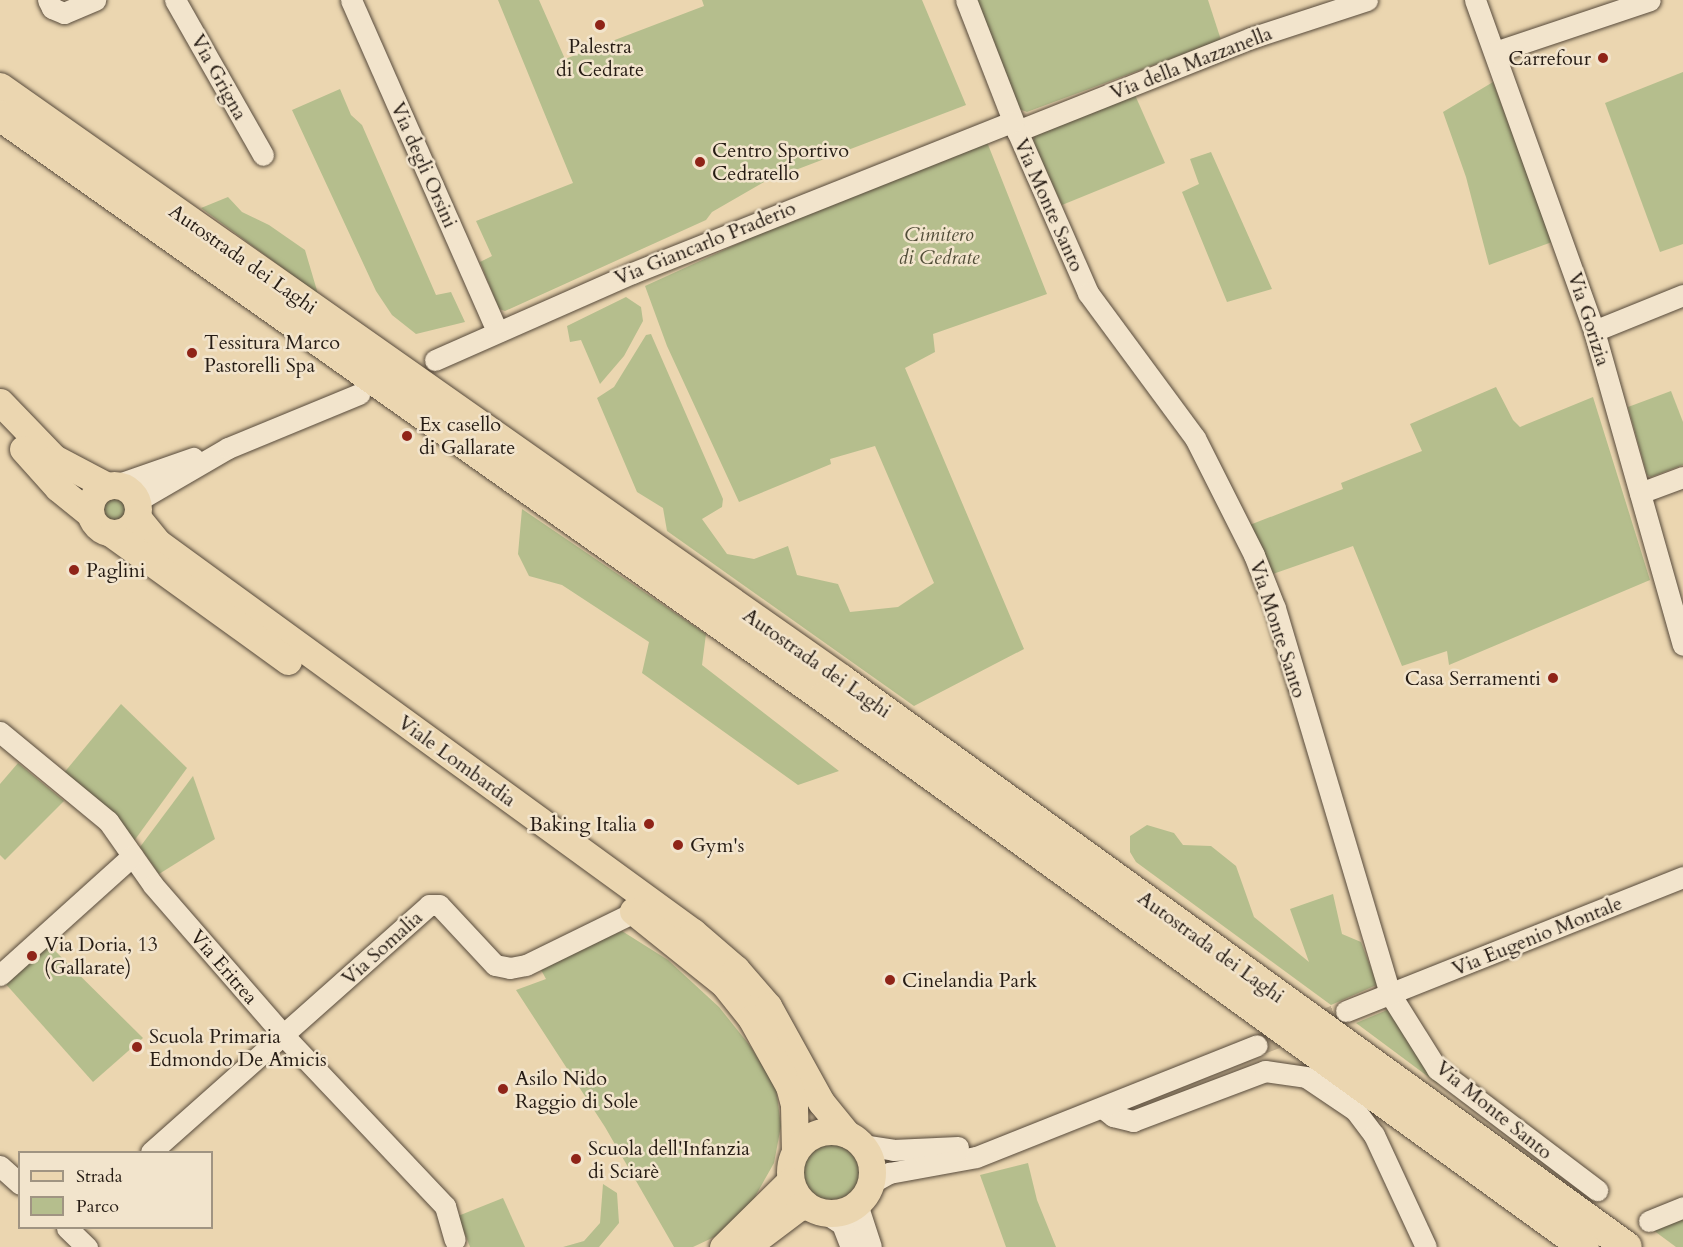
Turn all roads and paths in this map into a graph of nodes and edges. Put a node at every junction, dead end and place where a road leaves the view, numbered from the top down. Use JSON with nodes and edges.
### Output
{"nodes":[{"id":1,"x":48,"y":0,"type":"edge"},
{"id":2,"x":95,"y":0,"type":"edge"},
{"id":3,"x":176,"y":0,"type":"edge"},
{"id":4,"x":351,"y":0,"type":"edge"},
{"id":5,"x":966,"y":0,"type":"edge"},
{"id":6,"x":1367,"y":0,"type":"edge"},
{"id":7,"x":1475,"y":0,"type":"edge"},
{"id":8,"x":1650,"y":0,"type":"edge"},
{"id":9,"x":1495,"y":52,"type":"junction"},
{"id":10,"x":0,"y":88,"type":"edge"},
{"id":11,"x":0,"y":116,"type":"edge"},
{"id":12,"x":1015,"y":126,"type":"junction"},
{"id":13,"x":263,"y":154,"type":"dead end"},
{"id":14,"x":1683,"y":295,"type":"edge"},
{"id":15,"x":497,"y":331,"type":"junction"},
{"id":16,"x":1594,"y":331,"type":"junction"},
{"id":17,"x":435,"y":360,"type":"dead end"},
{"id":18,"x":359,"y":394,"type":"dead end"},
{"id":19,"x":0,"y":402,"type":"edge"},
{"id":20,"x":0,"y":423,"type":"edge"},
{"id":21,"x":228,"y":448,"type":"junction"},
{"id":22,"x":1683,"y":477,"type":"edge"},
{"id":23,"x":111,"y":486,"type":"junction"},
{"id":24,"x":1640,"y":493,"type":"junction"},
{"id":25,"x":137,"y":509,"type":"junction"},
{"id":26,"x":90,"y":514,"type":"junction"},
{"id":27,"x":112,"y":534,"type":"junction"},
{"id":28,"x":1683,"y":645,"type":"edge"},
{"id":29,"x":0,"y":732,"type":"edge"},
{"id":30,"x":132,"y":856,"type":"junction"},
{"id":31,"x":1683,"y":877,"type":"edge"},
{"id":32,"x":634,"y":912,"type":"junction"},
{"id":33,"x":0,"y":975,"type":"edge"},
{"id":34,"x":1390,"y":994,"type":"junction"},
{"id":35,"x":1346,"y":1011,"type":"tunnel mouth"},
{"id":36,"x":285,"y":1037,"type":"junction"},
{"id":37,"x":1257,"y":1046,"type":"tunnel mouth"},
{"id":38,"x":1103,"y":1108,"type":"junction"},
{"id":39,"x":855,"y":1139,"type":"junction"},
{"id":40,"x":1000,"y":1145,"type":"junction"},
{"id":41,"x":152,"y":1151,"type":"edge"},
{"id":42,"x":795,"y":1151,"type":"junction"},
{"id":43,"x":0,"y":1166,"type":"edge"},
{"id":44,"x":790,"y":1180,"type":"junction"},
{"id":45,"x":18,"y":1182,"type":"edge"},
{"id":46,"x":1597,"y":1190,"type":"dead end"},
{"id":47,"x":864,"y":1194,"type":"junction"},
{"id":48,"x":1683,"y":1207,"type":"edge"},
{"id":49,"x":816,"y":1210,"type":"junction"},
{"id":50,"x":1649,"y":1221,"type":"dead end"},
{"id":51,"x":71,"y":1229,"type":"edge"},
{"id":52,"x":455,"y":1240,"type":"dead end"},
{"id":53,"x":87,"y":1247,"type":"edge"},
{"id":54,"x":723,"y":1247,"type":"edge"},
{"id":55,"x":746,"y":1247,"type":"edge"},
{"id":56,"x":851,"y":1247,"type":"edge"},
{"id":57,"x":871,"y":1247,"type":"edge"},
{"id":58,"x":1426,"y":1247,"type":"edge"},
{"id":59,"x":1584,"y":1247,"type":"edge"},
{"id":60,"x":1627,"y":1247,"type":"edge"}],
"edges":[{"from":1,"to":2,"type":"street"},
{"from":3,"to":13,"type":"street","name":"Via Grigna"},
{"from":4,"to":15,"type":"street","name":"Via degli Orsini"},
{"from":5,"to":12,"type":"street","name":"Via Monte Santo"},
{"from":6,"to":12,"type":"street","name":"Via della Mazzanella"},
{"from":7,"to":9,"type":"street","name":"Via Gorizia"},
{"from":8,"to":9,"type":"street"},
{"from":9,"to":16,"type":"street","name":"Via Gorizia"},
{"from":10,"to":60,"type":"highway","name":"Autostrada dei Laghi"},
{"from":11,"to":59,"type":"highway","name":"Autostrada dei Laghi"},
{"from":12,"to":15,"type":"street","name":"Via Giancarlo Praderio"},
{"from":12,"to":34,"type":"street","name":"Via Monte Santo"},
{"from":14,"to":16,"type":"street"},
{"from":15,"to":17,"type":"street","name":"Via Giancarlo Praderio"},
{"from":16,"to":24,"type":"street","name":"Via Gorizia"},
{"from":18,"to":21,"type":"street"},
{"from":19,"to":23,"type":"main road"},
{"from":20,"to":26,"type":"main road"},
{"from":21,"to":23,"type":"street"},
{"from":21,"to":25,"type":"street"},
{"from":22,"to":24,"type":"street"},
{"from":23,"to":25,"type":"main road"},
{"from":23,"to":26,"type":"main road"},
{"from":24,"to":28,"type":"street","name":"Via Gorizia"},
{"from":25,"to":27,"type":"main road"},
{"from":25,"to":39,"type":"main road","name":"Viale Lombardia"},
{"from":26,"to":27,"type":"main road"},
{"from":27,"to":32,"type":"main road","name":"Viale Lombardia"},
{"from":29,"to":30,"type":"street","name":"Via Eritrea"},
{"from":30,"to":33,"type":"street"},
{"from":30,"to":36,"type":"street","name":"Via Eritrea"},
{"from":31,"to":34,"type":"street","name":"Via Eugenio Montale"},
{"from":32,"to":36,"type":"street","name":"Via Somalia"},
{"from":32,"to":42,"type":"main road","name":"Viale Lombardia"},
{"from":34,"to":35,"type":"street","name":"Via Eugenio Montale"},
{"from":34,"to":46,"type":"street","name":"Via Monte Santo"},
{"from":36,"to":41,"type":"street","name":"Via Somalia"},
{"from":36,"to":52,"type":"street","name":"Via Eritrea"},
{"from":37,"to":38,"type":"street"},
{"from":38,"to":40,"type":"street"},
{"from":38,"to":58,"type":"street"},
{"from":39,"to":40,"type":"street"},
{"from":39,"to":42,"type":"main road"},
{"from":39,"to":47,"type":"main road"},
{"from":40,"to":47,"type":"street"},
{"from":42,"to":44,"type":"main road"},
{"from":43,"to":45,"type":"street"},
{"from":44,"to":49,"type":"main road"},
{"from":44,"to":54,"type":"main road"},
{"from":47,"to":49,"type":"main road"},
{"from":47,"to":57,"type":"street"},
{"from":48,"to":50,"type":"street"},
{"from":49,"to":55,"type":"main road"},
{"from":49,"to":56,"type":"street"},
{"from":51,"to":53,"type":"street"}]}
